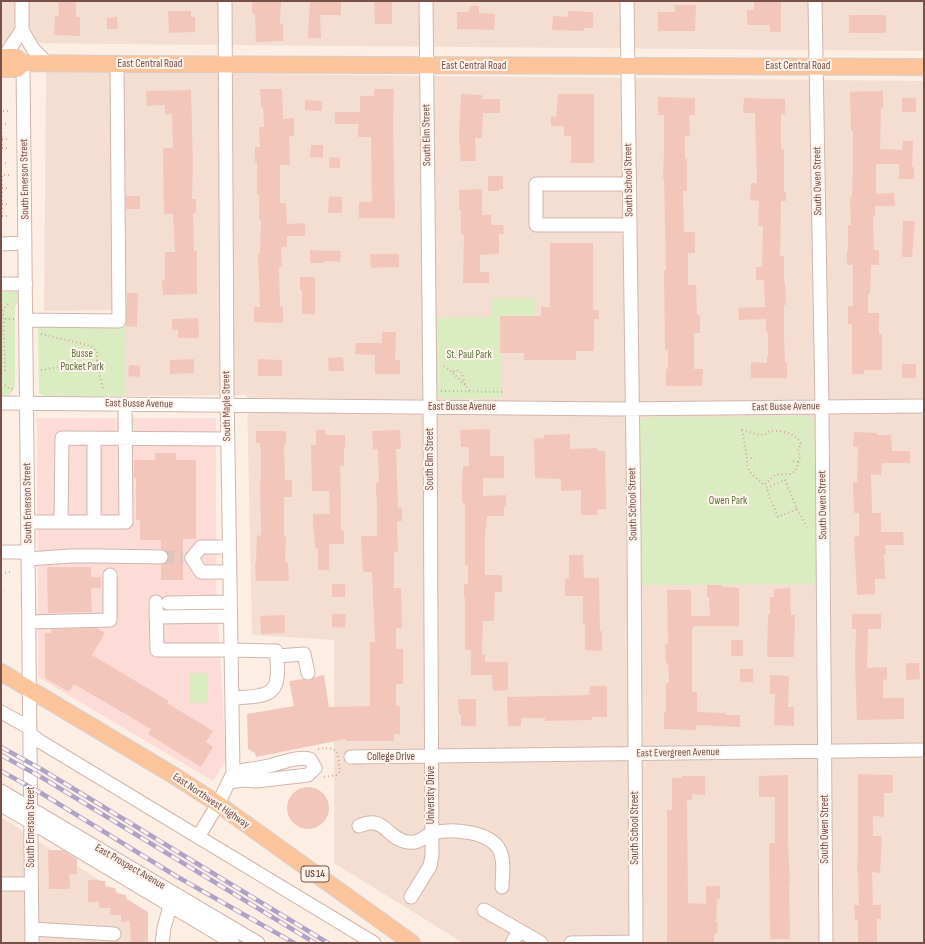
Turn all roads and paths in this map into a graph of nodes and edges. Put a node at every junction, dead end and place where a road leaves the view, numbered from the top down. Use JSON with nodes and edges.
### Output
{"nodes":[{"id":1,"x":22,"y":1,"type":"edge"},
{"id":2,"x":225,"y":1,"type":"edge"},
{"id":3,"x":426,"y":1,"type":"edge"},
{"id":4,"x":627,"y":1,"type":"edge"},
{"id":5,"x":815,"y":1,"type":"edge"},
{"id":6,"x":22,"y":30,"type":"junction"},
{"id":7,"x":2,"y":61,"type":"edge"},
{"id":8,"x":23,"y":63,"type":"junction"},
{"id":9,"x":47,"y":64,"type":"junction"},
{"id":10,"x":117,"y":64,"type":"junction"},
{"id":11,"x":224,"y":65,"type":"junction"},
{"id":12,"x":627,"y":65,"type":"junction"},
{"id":13,"x":426,"y":66,"type":"junction"},
{"id":14,"x":816,"y":66,"type":"junction"},
{"id":15,"x":924,"y":67,"type":"edge"},
{"id":16,"x":8,"y":111,"type":"dead end"},
{"id":17,"x":1,"y":124,"type":"edge"},
{"id":18,"x":8,"y":124,"type":"dead end"},
{"id":19,"x":2,"y":140,"type":"edge"},
{"id":20,"x":8,"y":140,"type":"dead end"},
{"id":21,"x":8,"y":148,"type":"dead end"},
{"id":22,"x":8,"y":163,"type":"dead end"},
{"id":23,"x":1,"y":164,"type":"edge"},
{"id":24,"x":9,"y":175,"type":"dead end"},
{"id":25,"x":628,"y":184,"type":"junction"},
{"id":26,"x":2,"y":188,"type":"edge"},
{"id":27,"x":9,"y":188,"type":"dead end"},
{"id":28,"x":2,"y":204,"type":"junction"},
{"id":29,"x":9,"y":204,"type":"dead end"},
{"id":30,"x":9,"y":216,"type":"dead end"},
{"id":31,"x":630,"y":225,"type":"junction"},
{"id":32,"x":25,"y":243,"type":"junction"},
{"id":33,"x":1,"y":244,"type":"edge"},
{"id":34,"x":1,"y":284,"type":"edge"},
{"id":35,"x":26,"y":284,"type":"junction"},
{"id":36,"x":10,"y":302,"type":"dead end"},
{"id":37,"x":2,"y":319,"type":"edge"},
{"id":38,"x":21,"y":319,"type":"junction"},
{"id":39,"x":41,"y":334,"type":"dead end"},
{"id":40,"x":97,"y":361,"type":"junction"},
{"id":41,"x":444,"y":366,"type":"dead end"},
{"id":42,"x":41,"y":370,"type":"dead end"},
{"id":43,"x":4,"y":371,"type":"dead end"},
{"id":44,"x":452,"y":372,"type":"junction"},
{"id":45,"x":5,"y":385,"type":"dead end"},
{"id":46,"x":465,"y":385,"type":"junction"},
{"id":47,"x":16,"y":389,"type":"dead end"},
{"id":48,"x":103,"y":389,"type":"dead end"},
{"id":49,"x":436,"y":391,"type":"dead end"},
{"id":50,"x":471,"y":392,"type":"junction"},
{"id":51,"x":502,"y":392,"type":"dead end"},
{"id":52,"x":1,"y":403,"type":"edge"},
{"id":53,"x":27,"y":403,"type":"junction"},
{"id":54,"x":125,"y":404,"type":"junction"},
{"id":55,"x":227,"y":405,"type":"junction"},
{"id":56,"x":822,"y":406,"type":"junction"},
{"id":57,"x":924,"y":406,"type":"edge"},
{"id":58,"x":430,"y":407,"type":"junction"},
{"id":59,"x":632,"y":408,"type":"junction"},
{"id":60,"x":94,"y":438,"type":"junction"},
{"id":61,"x":126,"y":438,"type":"junction"},
{"id":62,"x":228,"y":439,"type":"junction"},
{"id":63,"x":748,"y":458,"type":"junction"},
{"id":64,"x":755,"y":458,"type":"dead end"},
{"id":65,"x":793,"y":460,"type":"dead end"},
{"id":66,"x":798,"y":462,"type":"junction"},
{"id":67,"x":797,"y":510,"type":"junction"},
{"id":68,"x":28,"y":522,"type":"junction"},
{"id":69,"x":62,"y":522,"type":"junction"},
{"id":70,"x":94,"y":522,"type":"junction"},
{"id":71,"x":807,"y":527,"type":"dead end"},
{"id":72,"x":229,"y":547,"type":"junction"},
{"id":73,"x":1,"y":552,"type":"edge"},
{"id":74,"x":28,"y":556,"type":"junction"},
{"id":75,"x":161,"y":557,"type":"tunnel mouth"},
{"id":76,"x":12,"y":572,"type":"dead end"},
{"id":77,"x":229,"y":572,"type":"junction"},
{"id":78,"x":1,"y":573,"type":"edge"},
{"id":79,"x":110,"y":575,"type":"dead end"},
{"id":80,"x":1,"y":589,"type":"edge"},
{"id":81,"x":4,"y":591,"type":"dead end"},
{"id":82,"x":230,"y":602,"type":"junction"},
{"id":83,"x":230,"y":616,"type":"junction"},
{"id":84,"x":156,"y":617,"type":"junction"},
{"id":85,"x":29,"y":622,"type":"junction"},
{"id":86,"x":231,"y":650,"type":"junction"},
{"id":87,"x":277,"y":656,"type":"junction"},
{"id":88,"x":1,"y":672,"type":"edge"},
{"id":89,"x":308,"y":673,"type":"dead end"},
{"id":90,"x":30,"y":688,"type":"junction"},
{"id":91,"x":232,"y":698,"type":"junction"},
{"id":92,"x":1,"y":712,"type":"edge"},
{"id":93,"x":30,"y":731,"type":"junction"},
{"id":94,"x":924,"y":750,"type":"edge"},
{"id":95,"x":825,"y":751,"type":"junction"},
{"id":96,"x":635,"y":753,"type":"junction"},
{"id":97,"x":351,"y":757,"type":"dead end"},
{"id":98,"x":431,"y":757,"type":"junction"},
{"id":99,"x":231,"y":778,"type":"junction"},
{"id":100,"x":1,"y":791,"type":"edge"},
{"id":101,"x":218,"y":804,"type":"junction"},
{"id":102,"x":1,"y":805,"type":"edge"},
{"id":103,"x":31,"y":808,"type":"junction"},
{"id":104,"x":31,"y":822,"type":"junction"},
{"id":105,"x":359,"y":826,"type":"dead end"},
{"id":106,"x":432,"y":833,"type":"junction"},
{"id":107,"x":198,"y":837,"type":"junction"},
{"id":108,"x":1,"y":884,"type":"edge"},
{"id":109,"x":31,"y":884,"type":"junction"},
{"id":110,"x":502,"y":887,"type":"dead end"},
{"id":111,"x":411,"y":897,"type":"dead end"},
{"id":112,"x":170,"y":906,"type":"junction"},
{"id":113,"x":484,"y":910,"type":"dead end"},
{"id":114,"x":235,"y":928,"type":"junction"},
{"id":115,"x":32,"y":929,"type":"junction"},
{"id":116,"x":114,"y":934,"type":"dead end"},
{"id":117,"x":522,"y":936,"type":"edge"},
{"id":118,"x":636,"y":942,"type":"edge"},
{"id":119,"x":32,"y":943,"type":"edge"},
{"id":120,"x":162,"y":943,"type":"edge"},
{"id":121,"x":234,"y":943,"type":"edge"},
{"id":122,"x":258,"y":943,"type":"edge"},
{"id":123,"x":374,"y":943,"type":"edge"},
{"id":124,"x":412,"y":943,"type":"edge"},
{"id":125,"x":512,"y":943,"type":"edge"},
{"id":126,"x":541,"y":943,"type":"edge"},
{"id":127,"x":571,"y":943,"type":"edge"},
{"id":128,"x":826,"y":943,"type":"edge"}],
"edges":[{"from":1,"to":6,"type":"street"},
{"from":2,"to":11,"type":"street","name":"South Maple Street"},
{"from":3,"to":13,"type":"street","name":"South Elm Street"},
{"from":4,"to":12,"type":"street","name":"South School Street"},
{"from":5,"to":14,"type":"street","name":"South Owen Street"},
{"from":6,"to":7,"type":"street"},
{"from":6,"to":9,"type":"street"},
{"from":7,"to":8,"type":"main road","name":"East Central Road"},
{"from":8,"to":9,"type":"main road","name":"East Central Road"},
{"from":8,"to":32,"type":"street","name":"South Emerson Street"},
{"from":9,"to":10,"type":"main road","name":"East Central Road"},
{"from":10,"to":11,"type":"main road","name":"East Central Road"},
{"from":10,"to":38,"type":"street"},
{"from":11,"to":13,"type":"main road","name":"East Central Road"},
{"from":11,"to":55,"type":"street","name":"South Maple Street"},
{"from":12,"to":13,"type":"main road","name":"East Central Road"},
{"from":12,"to":14,"type":"main road","name":"East Central Road"},
{"from":12,"to":25,"type":"street","name":"South School Street"},
{"from":13,"to":58,"type":"street","name":"South Elm Street"},
{"from":14,"to":15,"type":"main road","name":"East Central Road"},
{"from":14,"to":56,"type":"street","name":"South Owen Street"},
{"from":16,"to":17,"type":"path"},
{"from":17,"to":18,"type":"path"},
{"from":17,"to":19,"type":"path"},
{"from":19,"to":20,"type":"path"},
{"from":19,"to":21,"type":"path"},
{"from":22,"to":23,"type":"path"},
{"from":24,"to":26,"type":"path"},
{"from":25,"to":31,"type":"street","name":"South School Street"},
{"from":25,"to":31,"type":"street"},
{"from":26,"to":27,"type":"path"},
{"from":26,"to":28,"type":"path"},
{"from":28,"to":29,"type":"path"},
{"from":28,"to":30,"type":"path"},
{"from":31,"to":59,"type":"street","name":"South School Street"},
{"from":32,"to":33,"type":"street"},
{"from":32,"to":35,"type":"street","name":"South Emerson Street"},
{"from":34,"to":35,"type":"street"},
{"from":35,"to":38,"type":"street","name":"South Emerson Street"},
{"from":36,"to":37,"type":"path"},
{"from":37,"to":38,"type":"path"},
{"from":37,"to":43,"type":"path"},
{"from":38,"to":53,"type":"street","name":"South Emerson Street"},
{"from":39,"to":40,"type":"path"},
{"from":40,"to":42,"type":"path"},
{"from":40,"to":48,"type":"path"},
{"from":41,"to":44,"type":"path"},
{"from":44,"to":46,"type":"path"},
{"from":44,"to":46,"type":"path"},
{"from":45,"to":47,"type":"path"},
{"from":46,"to":50,"type":"path"},
{"from":49,"to":50,"type":"path"},
{"from":50,"to":51,"type":"path"},
{"from":52,"to":53,"type":"street","name":"East Busse Avenue"},
{"from":53,"to":54,"type":"street","name":"East Busse Avenue"},
{"from":53,"to":68,"type":"street","name":"South Emerson Street"},
{"from":54,"to":55,"type":"street","name":"East Busse Avenue"},
{"from":54,"to":61,"type":"street"},
{"from":55,"to":58,"type":"street","name":"East Busse Avenue"},
{"from":55,"to":62,"type":"street","name":"South Maple Street"},
{"from":56,"to":57,"type":"street","name":"East Busse Avenue"},
{"from":56,"to":59,"type":"street","name":"East Busse Avenue"},
{"from":56,"to":95,"type":"street","name":"South Owen Street"},
{"from":58,"to":59,"type":"street","name":"East Busse Avenue"},
{"from":58,"to":98,"type":"street","name":"South Elm Street"},
{"from":59,"to":96,"type":"street","name":"South School Street"},
{"from":60,"to":61,"type":"street"},
{"from":60,"to":69,"type":"street"},
{"from":60,"to":70,"type":"street"},
{"from":61,"to":62,"type":"street"},
{"from":61,"to":70,"type":"street"},
{"from":62,"to":72,"type":"street","name":"South Maple Street"},
{"from":63,"to":64,"type":"path"},
{"from":63,"to":66,"type":"path"},
{"from":63,"to":66,"type":"path"},
{"from":65,"to":66,"type":"path"},
{"from":67,"to":67,"type":"path"},
{"from":67,"to":71,"type":"path"},
{"from":68,"to":69,"type":"street"},
{"from":68,"to":74,"type":"street","name":"South Emerson Street"},
{"from":69,"to":70,"type":"street"},
{"from":72,"to":77,"type":"street","name":"South Maple Street"},
{"from":72,"to":77,"type":"street"},
{"from":73,"to":74,"type":"street"},
{"from":74,"to":75,"type":"street"},
{"from":74,"to":85,"type":"street","name":"South Emerson Street"},
{"from":76,"to":78,"type":"path"},
{"from":77,"to":82,"type":"street","name":"South Maple Street"},
{"from":79,"to":85,"type":"street"},
{"from":80,"to":81,"type":"path"},
{"from":82,"to":83,"type":"street","name":"South Maple Street"},
{"from":82,"to":84,"type":"street"},
{"from":83,"to":84,"type":"street"},
{"from":83,"to":86,"type":"street","name":"South Maple Street"},
{"from":84,"to":86,"type":"street"},
{"from":85,"to":90,"type":"street","name":"South Emerson Street"},
{"from":86,"to":87,"type":"street"},
{"from":86,"to":91,"type":"street","name":"South Maple Street"},
{"from":87,"to":89,"type":"street"},
{"from":87,"to":91,"type":"street"},
{"from":88,"to":90,"type":"main road","name":"East Northwest Highway","number":"US 14"},
{"from":90,"to":93,"type":"street","name":"South Emerson Street"},
{"from":90,"to":101,"type":"main road","name":"East Northwest Highway","number":"US 14"},
{"from":91,"to":99,"type":"street","name":"South Maple Street"},
{"from":92,"to":93,"type":"street"},
{"from":93,"to":103,"type":"street","name":"South Emerson Street"},
{"from":93,"to":107,"type":"street"},
{"from":94,"to":95,"type":"street","name":"East Evergreen Avenue"},
{"from":95,"to":96,"type":"street","name":"East Evergreen Avenue"},
{"from":95,"to":128,"type":"street","name":"South Owen Street"},
{"from":96,"to":98,"type":"street","name":"East Evergreen Avenue"},
{"from":96,"to":118,"type":"street","name":"South School Street"},
{"from":97,"to":98,"type":"street","name":"College Drive"},
{"from":98,"to":106,"type":"street","name":"University Drive"},
{"from":99,"to":99,"type":"street"},
{"from":99,"to":101,"type":"street"},
{"from":100,"to":103,"type":"street","name":"East Prospect Avenue"},
{"from":101,"to":107,"type":"street"},
{"from":101,"to":124,"type":"main road","name":"East Northwest Highway","number":"US 14"},
{"from":102,"to":104,"type":"street","name":"East Prospect Avenue"},
{"from":103,"to":104,"type":"street","name":"South Emerson Street"},
{"from":103,"to":114,"type":"street","name":"East Prospect Avenue"},
{"from":104,"to":109,"type":"street","name":"South Emerson Street"},
{"from":104,"to":112,"type":"street","name":"East Prospect Avenue"},
{"from":105,"to":106,"type":"street","name":"University Drive"},
{"from":106,"to":110,"type":"street"},
{"from":106,"to":111,"type":"street","name":"University Drive"},
{"from":107,"to":123,"type":"street"},
{"from":108,"to":109,"type":"street"},
{"from":109,"to":115,"type":"street","name":"South Emerson Street"},
{"from":112,"to":120,"type":"street"},
{"from":112,"to":121,"type":"street","name":"East Prospect Avenue"},
{"from":113,"to":117,"type":"street"},
{"from":114,"to":121,"type":"street"},
{"from":114,"to":122,"type":"street","name":"East Prospect Avenue"},
{"from":115,"to":116,"type":"street"},
{"from":115,"to":119,"type":"street","name":"South Emerson Street"},
{"from":117,"to":125,"type":"street"},
{"from":117,"to":126,"type":"street"},
{"from":118,"to":127,"type":"street"}]}
